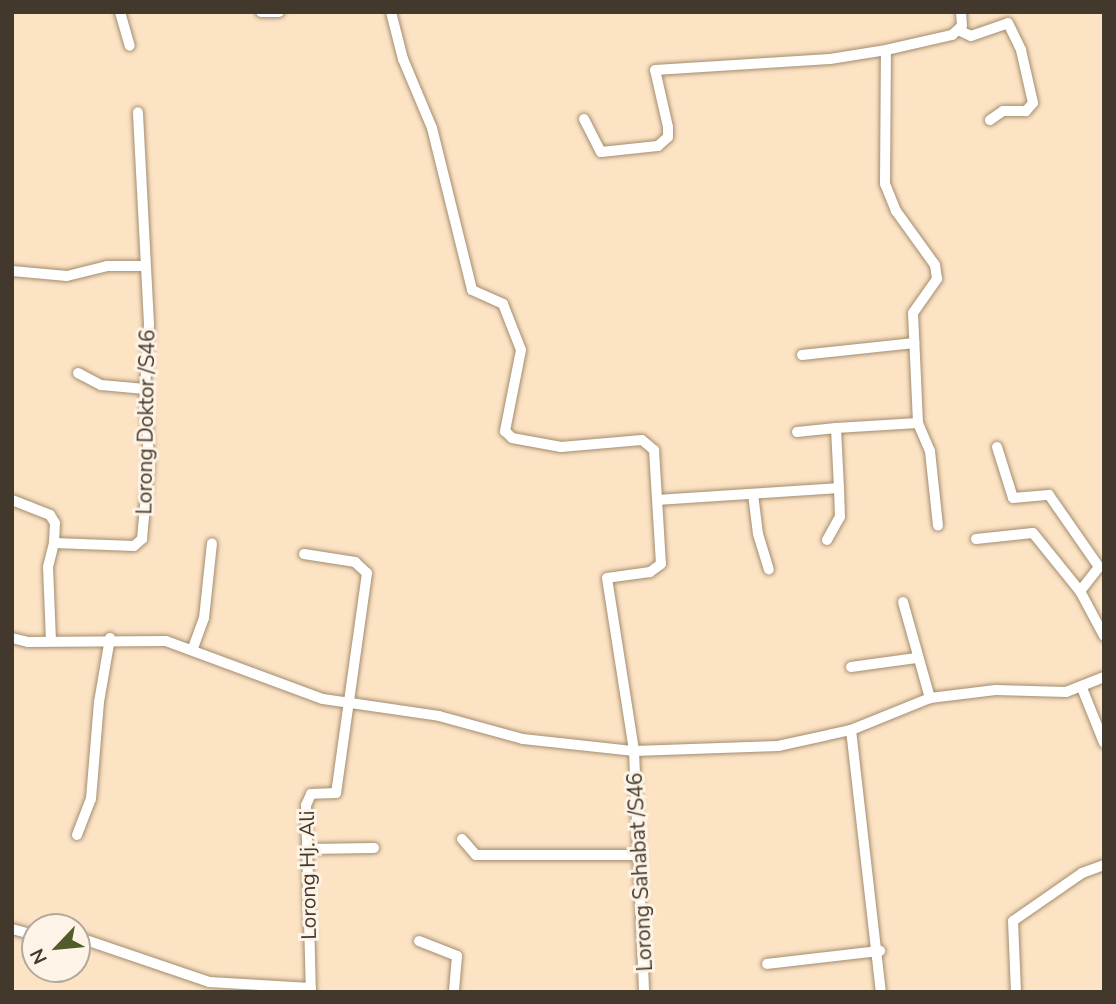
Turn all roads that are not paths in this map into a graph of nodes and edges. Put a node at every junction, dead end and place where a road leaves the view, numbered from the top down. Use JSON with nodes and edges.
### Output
{"nodes":[{"id":1,"x":120,"y":12,"type":"edge"},
{"id":2,"x":261,"y":12,"type":"edge"},
{"id":3,"x":279,"y":12,"type":"edge"},
{"id":4,"x":391,"y":12,"type":"edge"},
{"id":5,"x":961,"y":12,"type":"edge"},
{"id":6,"x":960,"y":31,"type":"junction"},
{"id":7,"x":130,"y":46,"type":"dead end"},
{"id":8,"x":886,"y":50,"type":"junction"},
{"id":9,"x":138,"y":112,"type":"dead end"},
{"id":10,"x":584,"y":118,"type":"dead end"},
{"id":11,"x":990,"y":120,"type":"dead end"},
{"id":12,"x":144,"y":266,"type":"junction"},
{"id":13,"x":12,"y":271,"type":"edge"},
{"id":14,"x":914,"y":343,"type":"junction"},
{"id":15,"x":802,"y":355,"type":"dead end"},
{"id":16,"x":78,"y":373,"type":"dead end"},
{"id":17,"x":145,"y":389,"type":"junction"},
{"id":18,"x":918,"y":423,"type":"junction"},
{"id":19,"x":836,"y":428,"type":"junction"},
{"id":20,"x":797,"y":432,"type":"dead end"},
{"id":21,"x":997,"y":447,"type":"dead end"},
{"id":22,"x":839,"y":488,"type":"junction"},
{"id":23,"x":753,"y":494,"type":"junction"},
{"id":24,"x":12,"y":500,"type":"edge"},
{"id":25,"x":658,"y":500,"type":"junction"},
{"id":26,"x":938,"y":526,"type":"dead end"},
{"id":27,"x":976,"y":539,"type":"dead end"},
{"id":28,"x":827,"y":540,"type":"dead end"},
{"id":29,"x":54,"y":542,"type":"junction"},
{"id":30,"x":212,"y":543,"type":"dead end"},
{"id":31,"x":304,"y":554,"type":"dead end"},
{"id":32,"x":769,"y":569,"type":"dead end"},
{"id":33,"x":1080,"y":592,"type":"junction"},
{"id":34,"x":903,"y":602,"type":"dead end"},
{"id":35,"x":1104,"y":636,"type":"edge"},
{"id":36,"x":12,"y":638,"type":"edge"},
{"id":37,"x":110,"y":638,"type":"junction"},
{"id":38,"x":51,"y":641,"type":"junction"},
{"id":39,"x":193,"y":648,"type":"junction"},
{"id":40,"x":916,"y":658,"type":"junction"},
{"id":41,"x":851,"y":667,"type":"dead end"},
{"id":42,"x":1104,"y":677,"type":"edge"},
{"id":43,"x":1082,"y":688,"type":"junction"},
{"id":44,"x":930,"y":698,"type":"junction"},
{"id":45,"x":346,"y":702,"type":"junction"},
{"id":46,"x":851,"y":730,"type":"junction"},
{"id":47,"x":1104,"y":743,"type":"edge"},
{"id":48,"x":634,"y":751,"type":"junction"},
{"id":49,"x":77,"y":835,"type":"dead end"},
{"id":50,"x":462,"y":839,"type":"dead end"},
{"id":51,"x":374,"y":848,"type":"dead end"},
{"id":52,"x":307,"y":849,"type":"junction"},
{"id":53,"x":640,"y":855,"type":"junction"},
{"id":54,"x":1104,"y":865,"type":"edge"},
{"id":55,"x":419,"y":941,"type":"dead end"},
{"id":56,"x":91,"y":942,"type":"edge"},
{"id":57,"x":880,"y":951,"type":"junction"},
{"id":58,"x":767,"y":964,"type":"dead end"},
{"id":59,"x":311,"y":990,"type":"edge"},
{"id":60,"x":454,"y":992,"type":"edge"},
{"id":61,"x":644,"y":992,"type":"edge"},
{"id":62,"x":881,"y":992,"type":"edge"},
{"id":63,"x":1016,"y":992,"type":"edge"}],
"edges":[{"from":1,"to":7,"type":"street"},
{"from":2,"to":3,"type":"street"},
{"from":4,"to":25,"type":"street"},
{"from":5,"to":6,"type":"street"},
{"from":6,"to":8,"type":"street"},
{"from":6,"to":11,"type":"street"},
{"from":8,"to":10,"type":"street"},
{"from":8,"to":14,"type":"street"},
{"from":9,"to":12,"type":"street","name":"Lorong Doktor /S46"},
{"from":12,"to":13,"type":"street"},
{"from":12,"to":17,"type":"street","name":"Lorong Doktor /S46"},
{"from":14,"to":15,"type":"street"},
{"from":14,"to":18,"type":"street"},
{"from":16,"to":17,"type":"street"},
{"from":17,"to":29,"type":"street","name":"Lorong Doktor /S46"},
{"from":18,"to":19,"type":"street"},
{"from":18,"to":26,"type":"street"},
{"from":19,"to":20,"type":"street"},
{"from":19,"to":22,"type":"street"},
{"from":21,"to":33,"type":"street"},
{"from":22,"to":23,"type":"street"},
{"from":22,"to":28,"type":"street"},
{"from":23,"to":25,"type":"street"},
{"from":23,"to":32,"type":"street"},
{"from":24,"to":29,"type":"street"},
{"from":25,"to":48,"type":"street","name":"Lorong Sahabat /S46"},
{"from":27,"to":33,"type":"street"},
{"from":29,"to":38,"type":"street"},
{"from":30,"to":39,"type":"street"},
{"from":31,"to":45,"type":"street"},
{"from":33,"to":35,"type":"street"},
{"from":34,"to":40,"type":"street"},
{"from":36,"to":38,"type":"street"},
{"from":37,"to":38,"type":"street"},
{"from":37,"to":39,"type":"street"},
{"from":37,"to":49,"type":"street"},
{"from":39,"to":45,"type":"street"},
{"from":40,"to":41,"type":"street"},
{"from":40,"to":44,"type":"street"},
{"from":42,"to":43,"type":"street"},
{"from":43,"to":44,"type":"street"},
{"from":43,"to":47,"type":"street"},
{"from":44,"to":46,"type":"street"},
{"from":45,"to":48,"type":"street"},
{"from":45,"to":52,"type":"street","name":"Lorong Hj. Ali"},
{"from":46,"to":48,"type":"street"},
{"from":46,"to":57,"type":"street"},
{"from":48,"to":53,"type":"street","name":"Lorong Sahabat /S46"},
{"from":50,"to":53,"type":"street"},
{"from":51,"to":52,"type":"street"},
{"from":52,"to":59,"type":"street","name":"Lorong Hj. Ali"},
{"from":53,"to":61,"type":"street","name":"Lorong Sahabat /S46"},
{"from":54,"to":63,"type":"street"},
{"from":55,"to":60,"type":"street"},
{"from":56,"to":59,"type":"street"},
{"from":57,"to":58,"type":"street"},
{"from":57,"to":62,"type":"street"}]}
